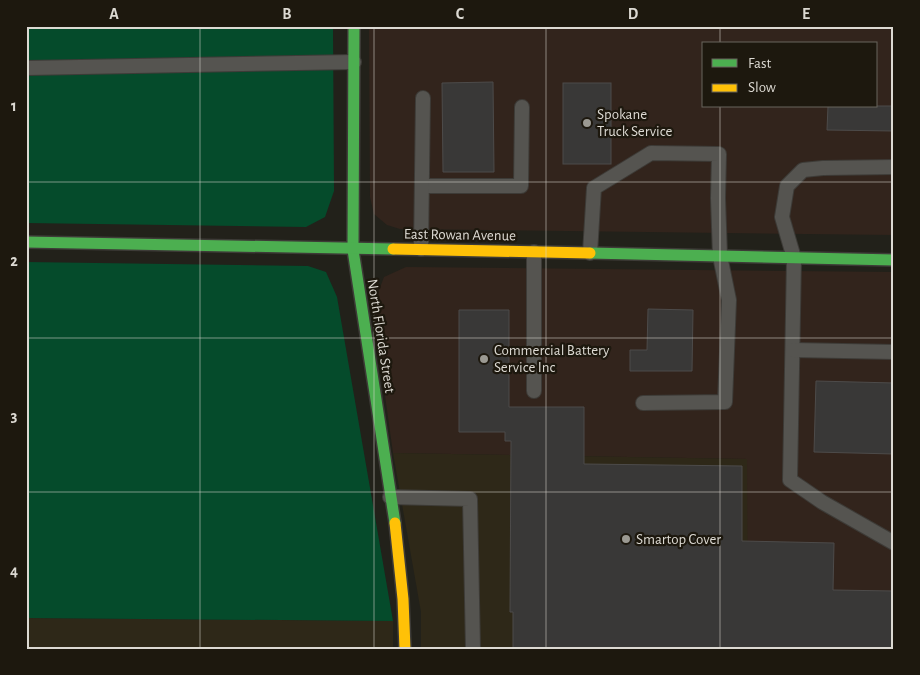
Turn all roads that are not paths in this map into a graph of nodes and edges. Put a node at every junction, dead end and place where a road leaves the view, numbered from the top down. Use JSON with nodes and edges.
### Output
{"nodes":[{"id":1,"x":354,"y":26,"type":"edge"},
{"id":2,"x":354,"y":62,"type":"junction"},
{"id":3,"x":26,"y":68,"type":"edge"},
{"id":4,"x":423,"y":98,"type":"dead end"},
{"id":5,"x":522,"y":107,"type":"dead end"},
{"id":6,"x":894,"y":167,"type":"edge"},
{"id":7,"x":423,"y":186,"type":"junction"},
{"id":8,"x":26,"y":242,"type":"edge"},
{"id":9,"x":353,"y":248,"type":"junction"},
{"id":10,"x":421,"y":249,"type":"junction"},
{"id":11,"x":534,"y":252,"type":"junction"},
{"id":12,"x":590,"y":253,"type":"junction"},
{"id":13,"x":720,"y":256,"type":"junction"},
{"id":14,"x":794,"y":258,"type":"junction"},
{"id":15,"x":894,"y":260,"type":"edge"},
{"id":16,"x":793,"y":350,"type":"junction"},
{"id":17,"x":894,"y":352,"type":"edge"},
{"id":18,"x":534,"y":390,"type":"dead end"},
{"id":19,"x":643,"y":402,"type":"dead end"},
{"id":20,"x":390,"y":497,"type":"junction"},
{"id":21,"x":894,"y":543,"type":"edge"},
{"id":22,"x":405,"y":649,"type":"edge"},
{"id":23,"x":473,"y":649,"type":"edge"}],
"edges":[{"from":1,"to":2,"type":"street","name":"North Florida Street"},
{"from":2,"to":3,"type":"lane"},
{"from":2,"to":9,"type":"street","name":"North Florida Street"},
{"from":4,"to":7,"type":"lane"},
{"from":5,"to":7,"type":"lane"},
{"from":6,"to":14,"type":"lane"},
{"from":7,"to":10,"type":"lane"},
{"from":8,"to":9,"type":"street","name":"East Rowan Avenue"},
{"from":9,"to":10,"type":"street","name":"East Rowan Avenue"},
{"from":9,"to":20,"type":"street","name":"North Florida Street"},
{"from":10,"to":11,"type":"street","name":"East Rowan Avenue"},
{"from":11,"to":12,"type":"street","name":"East Rowan Avenue"},
{"from":11,"to":18,"type":"lane"},
{"from":12,"to":13,"type":"street","name":"East Rowan Avenue"},
{"from":12,"to":13,"type":"lane"},
{"from":13,"to":14,"type":"street","name":"East Rowan Avenue"},
{"from":13,"to":19,"type":"lane"},
{"from":14,"to":15,"type":"street","name":"East Rowan Avenue"},
{"from":14,"to":16,"type":"lane"},
{"from":16,"to":17,"type":"lane"},
{"from":16,"to":21,"type":"lane"},
{"from":20,"to":22,"type":"street","name":"North Florida Street"},
{"from":20,"to":23,"type":"lane"}]}
